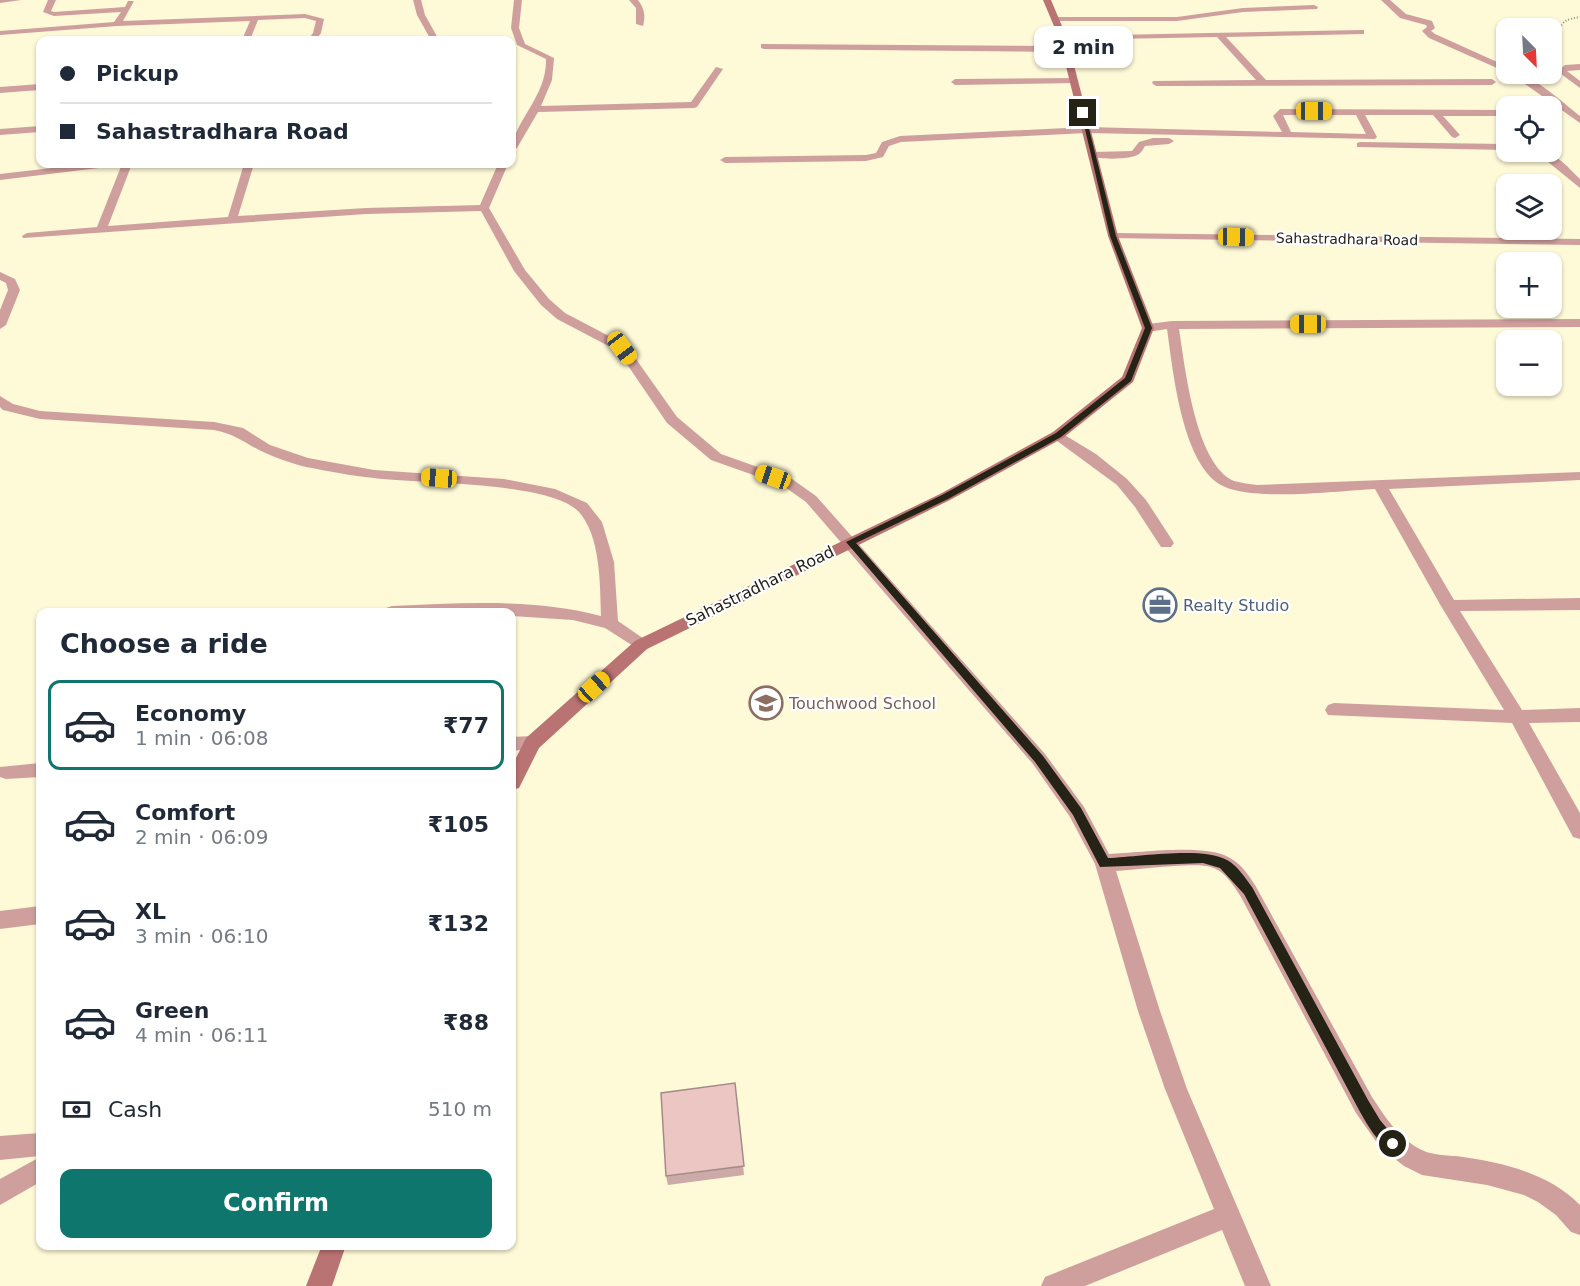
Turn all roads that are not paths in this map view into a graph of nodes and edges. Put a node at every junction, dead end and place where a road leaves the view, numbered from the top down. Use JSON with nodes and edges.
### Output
{"nodes":[{"id":1,"x":17,"y":0,"type":"edge"},
{"id":2,"x":52,"y":0,"type":"edge"},
{"id":3,"x":133,"y":0,"type":"edge"},
{"id":4,"x":417,"y":0,"type":"edge"},
{"id":5,"x":518,"y":0,"type":"edge"},
{"id":6,"x":633,"y":0,"type":"edge"},
{"id":7,"x":1047,"y":0,"type":"edge"},
{"id":8,"x":1385,"y":0,"type":"edge"},
{"id":9,"x":0,"y":2,"type":"edge"},
{"id":10,"x":1314,"y":7,"type":"dead end"},
{"id":11,"x":127,"y":9,"type":"junction"},
{"id":12,"x":255,"y":19,"type":"junction"},
{"id":13,"x":1055,"y":19,"type":"junction"},
{"id":14,"x":117,"y":24,"type":"junction"},
{"id":15,"x":640,"y":24,"type":"dead end"},
{"id":16,"x":1361,"y":32,"type":"dead end"},
{"id":17,"x":0,"y":33,"type":"edge"},
{"id":18,"x":1219,"y":35,"type":"junction"},
{"id":19,"x":248,"y":36,"type":"edge"},
{"id":20,"x":315,"y":36,"type":"edge"},
{"id":21,"x":433,"y":36,"type":"edge"},
{"id":22,"x":1064,"y":43,"type":"junction"},
{"id":23,"x":764,"y":46,"type":"dead end"},
{"id":24,"x":1496,"y":65,"type":"edge"},
{"id":25,"x":1580,"y":67,"type":"edge"},
{"id":26,"x":719,"y":69,"type":"dead end"},
{"id":27,"x":1074,"y":81,"type":"junction"},
{"id":28,"x":955,"y":82,"type":"dead end"},
{"id":29,"x":1492,"y":82,"type":"dead end"},
{"id":30,"x":1156,"y":83,"type":"dead end"},
{"id":31,"x":1264,"y":83,"type":"junction"},
{"id":32,"x":1533,"y":84,"type":"edge"},
{"id":33,"x":1580,"y":85,"type":"edge"},
{"id":34,"x":36,"y":87,"type":"edge"},
{"id":35,"x":0,"y":90,"type":"edge"},
{"id":36,"x":534,"y":109,"type":"junction"},
{"id":37,"x":1359,"y":112,"type":"junction"},
{"id":38,"x":1436,"y":113,"type":"junction"},
{"id":39,"x":1496,"y":113,"type":"edge"},
{"id":40,"x":1580,"y":120,"type":"edge"},
{"id":41,"x":36,"y":129,"type":"edge"},
{"id":42,"x":1087,"y":130,"type":"junction"},
{"id":43,"x":0,"y":132,"type":"edge"},
{"id":44,"x":1288,"y":135,"type":"junction"},
{"id":45,"x":1455,"y":135,"type":"dead end"},
{"id":46,"x":516,"y":141,"type":"edge"},
{"id":47,"x":1496,"y":147,"type":"edge"},
{"id":48,"x":1093,"y":155,"type":"junction"},
{"id":49,"x":725,"y":160,"type":"dead end"},
{"id":50,"x":1556,"y":162,"type":"edge"},
{"id":51,"x":74,"y":168,"type":"edge"},
{"id":52,"x":125,"y":168,"type":"edge"},
{"id":53,"x":248,"y":168,"type":"edge"},
{"id":54,"x":501,"y":168,"type":"edge"},
{"id":55,"x":0,"y":177,"type":"edge"},
{"id":56,"x":1580,"y":185,"type":"edge"},
{"id":57,"x":484,"y":208,"type":"junction"},
{"id":58,"x":232,"y":220,"type":"junction"},
{"id":59,"x":101,"y":230,"type":"junction"},
{"id":60,"x":27,"y":236,"type":"dead end"},
{"id":61,"x":1113,"y":236,"type":"junction"},
{"id":62,"x":1580,"y":242,"type":"edge"},
{"id":63,"x":0,"y":275,"type":"edge"},
{"id":64,"x":1580,"y":322,"type":"edge"},
{"id":65,"x":0,"y":325,"type":"edge"},
{"id":66,"x":1172,"y":325,"type":"junction"},
{"id":67,"x":1148,"y":328,"type":"junction"},
{"id":68,"x":0,"y":400,"type":"edge"},
{"id":69,"x":1058,"y":435,"type":"junction"},
{"id":70,"x":1580,"y":476,"type":"edge"},
{"id":71,"x":1380,"y":485,"type":"junction"},
{"id":72,"x":850,"y":542,"type":"junction"},
{"id":73,"x":1166,"y":543,"type":"dead end"},
{"id":74,"x":1580,"y":604,"type":"edge"},
{"id":75,"x":1449,"y":606,"type":"junction"},
{"id":76,"x":516,"y":610,"type":"edge"},
{"id":77,"x":610,"y":624,"type":"junction"},
{"id":78,"x":641,"y":645,"type":"junction"},
{"id":79,"x":1334,"y":710,"type":"dead end"},
{"id":80,"x":1580,"y":715,"type":"edge"},
{"id":81,"x":1517,"y":717,"type":"junction"},
{"id":82,"x":532,"y":743,"type":"junction"},
{"id":83,"x":516,"y":744,"type":"edge"},
{"id":84,"x":36,"y":770,"type":"edge"},
{"id":85,"x":6,"y":772,"type":"dead end"},
{"id":86,"x":516,"y":775,"type":"edge"},
{"id":87,"x":1580,"y":831,"type":"edge"},
{"id":88,"x":1104,"y":863,"type":"junction"},
{"id":89,"x":36,"y":916,"type":"edge"},
{"id":90,"x":0,"y":920,"type":"edge"},
{"id":91,"x":36,"y":1145,"type":"edge"},
{"id":92,"x":0,"y":1148,"type":"edge"},
{"id":93,"x":36,"y":1171,"type":"edge"},
{"id":94,"x":0,"y":1193,"type":"edge"},
{"id":95,"x":1228,"y":1215,"type":"junction"},
{"id":96,"x":1580,"y":1222,"type":"edge"},
{"id":97,"x":332,"y":1250,"type":"edge"},
{"id":98,"x":319,"y":1286,"type":"edge"},
{"id":99,"x":1054,"y":1286,"type":"edge"},
{"id":100,"x":1258,"y":1286,"type":"edge"}],
"edges":[{"from":1,"to":9,"type":"street"},
{"from":2,"to":11,"type":"street"},
{"from":3,"to":11,"type":"street"},
{"from":4,"to":21,"type":"street"},
{"from":5,"to":36,"type":"street"},
{"from":6,"to":15,"type":"street"},
{"from":7,"to":13,"type":"main road"},
{"from":8,"to":24,"type":"street"},
{"from":10,"to":13,"type":"street"},
{"from":11,"to":14,"type":"street"},
{"from":12,"to":14,"type":"street"},
{"from":12,"to":19,"type":"street"},
{"from":12,"to":20,"type":"street"},
{"from":13,"to":22,"type":"main road"},
{"from":14,"to":17,"type":"street"},
{"from":16,"to":18,"type":"street"},
{"from":18,"to":22,"type":"street"},
{"from":18,"to":31,"type":"street"},
{"from":22,"to":23,"type":"street"},
{"from":22,"to":27,"type":"main road"},
{"from":25,"to":33,"type":"street"},
{"from":26,"to":36,"type":"street"},
{"from":27,"to":28,"type":"street"},
{"from":27,"to":42,"type":"main road"},
{"from":29,"to":31,"type":"street"},
{"from":30,"to":31,"type":"street"},
{"from":32,"to":40,"type":"street"},
{"from":34,"to":35,"type":"street"},
{"from":36,"to":46,"type":"street"},
{"from":37,"to":38,"type":"street"},
{"from":37,"to":44,"type":"street"},
{"from":37,"to":44,"type":"street"},
{"from":38,"to":39,"type":"street"},
{"from":38,"to":45,"type":"street"},
{"from":41,"to":43,"type":"street"},
{"from":42,"to":44,"type":"street"},
{"from":42,"to":48,"type":"main road"},
{"from":42,"to":49,"type":"street"},
{"from":47,"to":48,"type":"street"},
{"from":48,"to":61,"type":"main road"},
{"from":50,"to":56,"type":"street"},
{"from":51,"to":55,"type":"street"},
{"from":52,"to":59,"type":"street"},
{"from":53,"to":58,"type":"street"},
{"from":54,"to":57,"type":"street"},
{"from":57,"to":58,"type":"street"},
{"from":57,"to":72,"type":"street"},
{"from":58,"to":59,"type":"street"},
{"from":59,"to":60,"type":"street"},
{"from":61,"to":62,"type":"street","name":"Sahastradhara Road"},
{"from":61,"to":67,"type":"main road"},
{"from":63,"to":65,"type":"street"},
{"from":64,"to":66,"type":"street"},
{"from":66,"to":67,"type":"street"},
{"from":66,"to":71,"type":"street"},
{"from":67,"to":69,"type":"main road","name":"Sahastradhara Road"},
{"from":68,"to":77,"type":"street"},
{"from":69,"to":72,"type":"main road","name":"Sahastradhara Road"},
{"from":69,"to":73,"type":"street"},
{"from":70,"to":71,"type":"street"},
{"from":71,"to":75,"type":"street"},
{"from":72,"to":78,"type":"main road","name":"Sahastradhara Road"},
{"from":72,"to":88,"type":"street"},
{"from":74,"to":75,"type":"street"},
{"from":75,"to":81,"type":"street"},
{"from":76,"to":77,"type":"street"},
{"from":77,"to":78,"type":"street"},
{"from":78,"to":82,"type":"main road","name":"Sahastradhara Road"},
{"from":79,"to":81,"type":"street"},
{"from":80,"to":81,"type":"street"},
{"from":81,"to":87,"type":"street"},
{"from":82,"to":83,"type":"street"},
{"from":82,"to":86,"type":"main road","name":"Sahastradhara Road"},
{"from":84,"to":85,"type":"street"},
{"from":88,"to":95,"type":"street"},
{"from":88,"to":96,"type":"street"},
{"from":89,"to":90,"type":"street"},
{"from":91,"to":92,"type":"street"},
{"from":93,"to":94,"type":"street"},
{"from":95,"to":99,"type":"street"},
{"from":95,"to":100,"type":"street"},
{"from":97,"to":98,"type":"main road"}]}
